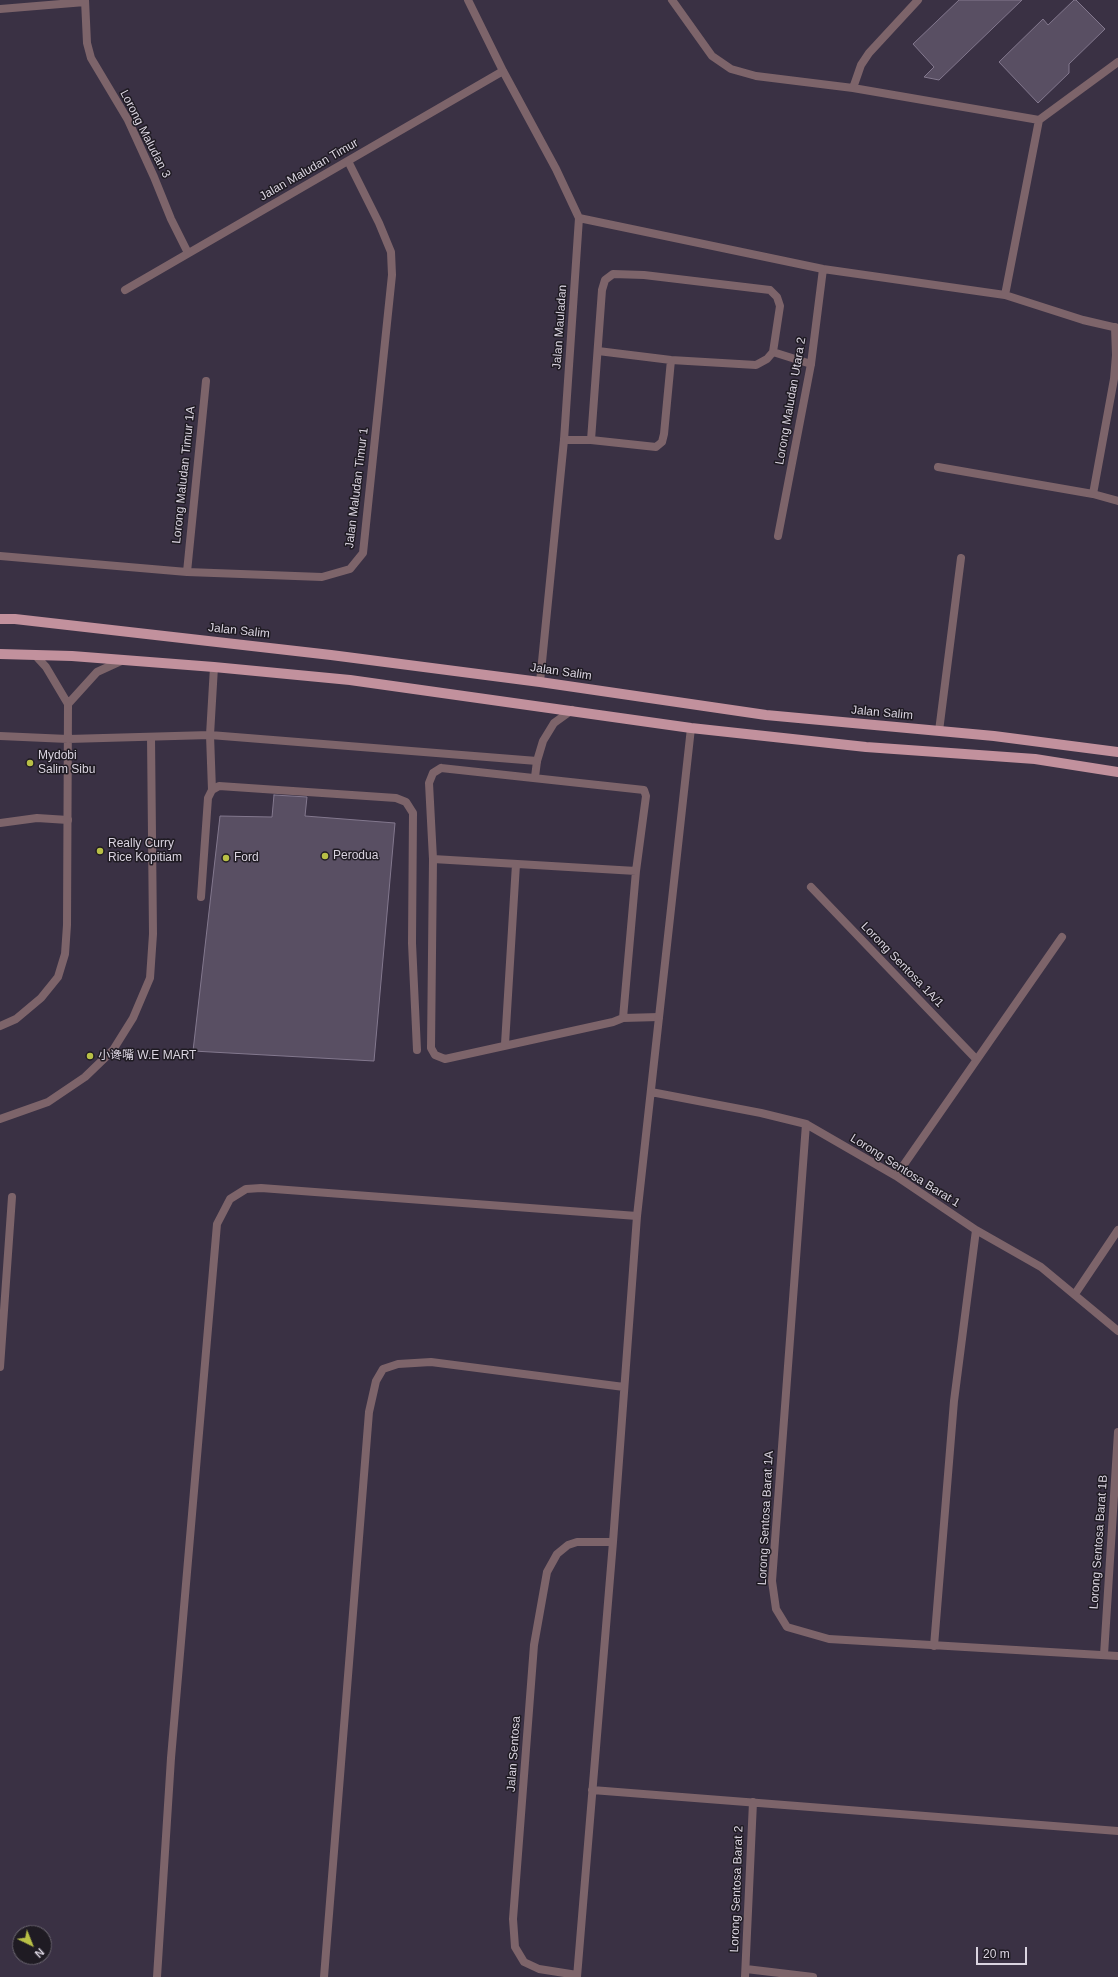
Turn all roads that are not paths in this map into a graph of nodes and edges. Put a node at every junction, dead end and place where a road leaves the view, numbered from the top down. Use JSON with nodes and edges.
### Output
{"nodes":[{"id":1,"x":468,"y":0,"type":"edge"},
{"id":2,"x":672,"y":0,"type":"edge"},
{"id":3,"x":918,"y":0,"type":"edge"},
{"id":4,"x":85,"y":1,"type":"edge"},
{"id":5,"x":0,"y":9,"type":"edge"},
{"id":6,"x":1118,"y":62,"type":"edge"},
{"id":7,"x":503,"y":71,"type":"junction"},
{"id":8,"x":853,"y":88,"type":"junction"},
{"id":9,"x":1039,"y":120,"type":"junction"},
{"id":10,"x":348,"y":161,"type":"junction"},
{"id":11,"x":578,"y":218,"type":"junction"},
{"id":12,"x":188,"y":253,"type":"junction"},
{"id":13,"x":823,"y":269,"type":"junction"},
{"id":14,"x":125,"y":290,"type":"dead end"},
{"id":15,"x":1005,"y":295,"type":"junction"},
{"id":16,"x":1116,"y":328,"type":"edge"},
{"id":17,"x":598,"y":351,"type":"junction"},
{"id":18,"x":773,"y":352,"type":"junction"},
{"id":19,"x":671,"y":360,"type":"junction"},
{"id":20,"x":811,"y":364,"type":"junction"},
{"id":21,"x":206,"y":382,"type":"dead end"},
{"id":22,"x":564,"y":440,"type":"junction"},
{"id":23,"x":591,"y":440,"type":"junction"},
{"id":24,"x":938,"y":468,"type":"dead end"},
{"id":25,"x":1092,"y":494,"type":"junction"},
{"id":26,"x":1118,"y":501,"type":"edge"},
{"id":27,"x":778,"y":536,"type":"dead end"},
{"id":28,"x":0,"y":556,"type":"edge"},
{"id":29,"x":961,"y":558,"type":"dead end"},
{"id":30,"x":187,"y":572,"type":"junction"},
{"id":31,"x":0,"y":619,"type":"edge"},
{"id":32,"x":0,"y":654,"type":"edge"},
{"id":33,"x":23,"y":654,"type":"junction"},
{"id":34,"x":35,"y":655,"type":"junction"},
{"id":35,"x":0,"y":660,"type":"edge"},
{"id":36,"x":121,"y":661,"type":"junction"},
{"id":37,"x":214,"y":667,"type":"junction"},
{"id":38,"x":540,"y":682,"type":"junction"},
{"id":39,"x":68,"y":704,"type":"junction"},
{"id":40,"x":572,"y":710,"type":"junction"},
{"id":41,"x":692,"y":728,"type":"junction"},
{"id":42,"x":939,"y":731,"type":"junction"},
{"id":43,"x":210,"y":735,"type":"junction"},
{"id":44,"x":0,"y":736,"type":"edge"},
{"id":45,"x":151,"y":736,"type":"junction"},
{"id":46,"x":68,"y":739,"type":"junction"},
{"id":47,"x":1118,"y":752,"type":"edge"},
{"id":48,"x":537,"y":761,"type":"junction"},
{"id":49,"x":1118,"y":772,"type":"edge"},
{"id":50,"x":536,"y":777,"type":"junction"},
{"id":51,"x":212,"y":790,"type":"junction"},
{"id":52,"x":68,"y":820,"type":"junction"},
{"id":53,"x":0,"y":823,"type":"edge"},
{"id":54,"x":433,"y":859,"type":"junction"},
{"id":55,"x":516,"y":864,"type":"junction"},
{"id":56,"x":636,"y":871,"type":"junction"},
{"id":57,"x":811,"y":887,"type":"dead end"},
{"id":58,"x":201,"y":897,"type":"dead end"},
{"id":59,"x":1062,"y":937,"type":"dead end"},
{"id":60,"x":659,"y":1017,"type":"junction"},
{"id":61,"x":623,"y":1018,"type":"junction"},
{"id":62,"x":0,"y":1026,"type":"edge"},
{"id":63,"x":505,"y":1044,"type":"junction"},
{"id":64,"x":417,"y":1050,"type":"dead end"},
{"id":65,"x":976,"y":1059,"type":"junction"},
{"id":66,"x":651,"y":1092,"type":"junction"},
{"id":67,"x":0,"y":1120,"type":"edge"},
{"id":68,"x":806,"y":1124,"type":"junction"},
{"id":69,"x":896,"y":1176,"type":"junction"},
{"id":70,"x":12,"y":1197,"type":"dead end"},
{"id":71,"x":637,"y":1216,"type":"junction"},
{"id":72,"x":976,"y":1230,"type":"junction"},
{"id":73,"x":1118,"y":1230,"type":"edge"},
{"id":74,"x":3,"y":1266,"type":"edge"},
{"id":75,"x":1075,"y":1294,"type":"junction"},
{"id":76,"x":1118,"y":1331,"type":"edge"},
{"id":77,"x":0,"y":1367,"type":"edge"},
{"id":78,"x":624,"y":1387,"type":"junction"},
{"id":79,"x":1118,"y":1432,"type":"edge"},
{"id":80,"x":613,"y":1542,"type":"junction"},
{"id":81,"x":934,"y":1646,"type":"junction"},
{"id":82,"x":1104,"y":1655,"type":"junction"},
{"id":83,"x":1118,"y":1656,"type":"edge"},
{"id":84,"x":592,"y":1790,"type":"junction"},
{"id":85,"x":753,"y":1802,"type":"junction"},
{"id":86,"x":1118,"y":1831,"type":"edge"},
{"id":87,"x":746,"y":1973,"type":"edge"},
{"id":88,"x":577,"y":1976,"type":"edge"},
{"id":89,"x":157,"y":1977,"type":"edge"},
{"id":90,"x":324,"y":1977,"type":"edge"},
{"id":91,"x":813,"y":1977,"type":"edge"}],
"edges":[{"from":1,"to":7,"type":"street","name":"Jalan Mauladan"},
{"from":2,"to":8,"type":"street"},
{"from":3,"to":8,"type":"street"},
{"from":4,"to":5,"type":"street"},
{"from":4,"to":12,"type":"street","name":"Lorong Maludan 3"},
{"from":6,"to":9,"type":"street"},
{"from":7,"to":10,"type":"street","name":"Jalan Maludan Timur"},
{"from":7,"to":11,"type":"street","name":"Jalan Mauladan"},
{"from":8,"to":9,"type":"street"},
{"from":9,"to":15,"type":"street"},
{"from":10,"to":12,"type":"street","name":"Jalan Maludan Timur"},
{"from":10,"to":30,"type":"street","name":"Jalan Maludan Timur 1"},
{"from":11,"to":13,"type":"street"},
{"from":11,"to":22,"type":"street","name":"Jalan Mauladan"},
{"from":12,"to":14,"type":"street","name":"Jalan Maludan Timur"},
{"from":13,"to":15,"type":"street"},
{"from":13,"to":20,"type":"street","name":"Lorong Maludan Utara 2"},
{"from":15,"to":16,"type":"street"},
{"from":16,"to":25,"type":"street"},
{"from":17,"to":18,"type":"street"},
{"from":17,"to":19,"type":"street"},
{"from":17,"to":23,"type":"street"},
{"from":18,"to":19,"type":"street"},
{"from":18,"to":20,"type":"street"},
{"from":19,"to":23,"type":"street"},
{"from":20,"to":27,"type":"street","name":"Lorong Maludan Utara 2"},
{"from":21,"to":30,"type":"street","name":"Lorong Maludan Timur 1A"},
{"from":22,"to":23,"type":"street"},
{"from":22,"to":38,"type":"street","name":"Jalan Mauladan"},
{"from":24,"to":25,"type":"street"},
{"from":25,"to":26,"type":"street"},
{"from":28,"to":30,"type":"street","name":"Jalan Maludan Timur 1"},
{"from":29,"to":42,"type":"street"},
{"from":31,"to":38,"type":"main road","name":"Jalan Salim"},
{"from":32,"to":33,"type":"main road"},
{"from":33,"to":34,"type":"main road"},
{"from":33,"to":35,"type":"main road"},
{"from":34,"to":36,"type":"main road"},
{"from":34,"to":39,"type":"street"},
{"from":36,"to":37,"type":"main road"},
{"from":36,"to":39,"type":"street"},
{"from":37,"to":40,"type":"main road"},
{"from":37,"to":43,"type":"street"},
{"from":38,"to":42,"type":"main road","name":"Jalan Salim"},
{"from":39,"to":46,"type":"street"},
{"from":40,"to":41,"type":"main road"},
{"from":40,"to":48,"type":"street"},
{"from":41,"to":49,"type":"main road"},
{"from":41,"to":60,"type":"street"},
{"from":42,"to":47,"type":"main road","name":"Jalan Salim"},
{"from":43,"to":45,"type":"street"},
{"from":43,"to":48,"type":"street"},
{"from":43,"to":51,"type":"street"},
{"from":44,"to":46,"type":"street"},
{"from":45,"to":46,"type":"street"},
{"from":45,"to":67,"type":"street"},
{"from":46,"to":52,"type":"street"},
{"from":48,"to":50,"type":"street"},
{"from":50,"to":54,"type":"street"},
{"from":50,"to":56,"type":"street"},
{"from":51,"to":58,"type":"street"},
{"from":51,"to":64,"type":"street"},
{"from":52,"to":53,"type":"street"},
{"from":52,"to":62,"type":"street"},
{"from":54,"to":55,"type":"street"},
{"from":54,"to":63,"type":"street"},
{"from":55,"to":56,"type":"street"},
{"from":55,"to":63,"type":"street"},
{"from":56,"to":61,"type":"street"},
{"from":57,"to":65,"type":"street","name":"Lorong Sentosa 1A/1"},
{"from":59,"to":65,"type":"street"},
{"from":60,"to":61,"type":"street"},
{"from":60,"to":66,"type":"street"},
{"from":61,"to":63,"type":"street"},
{"from":65,"to":69,"type":"street"},
{"from":66,"to":68,"type":"street","name":"Lorong Sentosa Barat 1"},
{"from":66,"to":71,"type":"street"},
{"from":68,"to":69,"type":"street","name":"Lorong Sentosa Barat 1"},
{"from":68,"to":81,"type":"street","name":"Lorong Sentosa Barat 1A"},
{"from":69,"to":72,"type":"street","name":"Lorong Sentosa Barat 1"},
{"from":70,"to":74,"type":"street"},
{"from":71,"to":78,"type":"street"},
{"from":71,"to":89,"type":"street"},
{"from":72,"to":75,"type":"street","name":"Lorong Sentosa Barat 1"},
{"from":72,"to":81,"type":"street"},
{"from":73,"to":75,"type":"street"},
{"from":74,"to":77,"type":"street"},
{"from":75,"to":76,"type":"street","name":"Lorong Sentosa Barat 1"},
{"from":78,"to":80,"type":"street"},
{"from":78,"to":90,"type":"street"},
{"from":79,"to":82,"type":"street","name":"Lorong Sentosa Barat 1B"},
{"from":80,"to":84,"type":"street"},
{"from":80,"to":88,"type":"street","name":"Jalan Sentosa"},
{"from":81,"to":82,"type":"street","name":"Lorong Sentosa Barat 1A"},
{"from":82,"to":83,"type":"street","name":"Lorong Sentosa Barat 1A"},
{"from":84,"to":85,"type":"street"},
{"from":84,"to":88,"type":"street"},
{"from":85,"to":86,"type":"street"},
{"from":85,"to":87,"type":"street","name":"Lorong Sentosa Barat 2"},
{"from":87,"to":91,"type":"street"}]}
